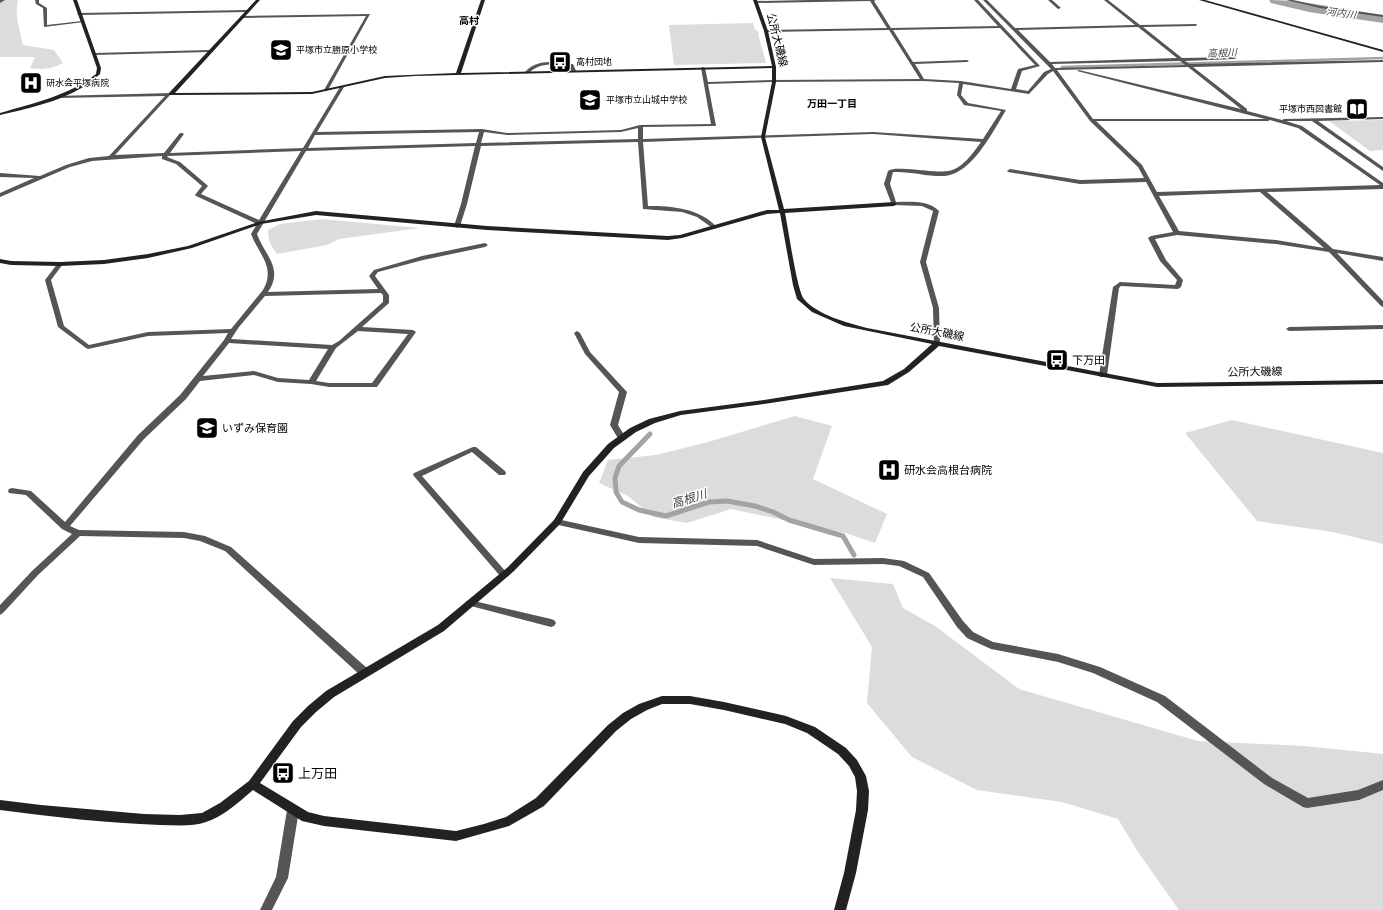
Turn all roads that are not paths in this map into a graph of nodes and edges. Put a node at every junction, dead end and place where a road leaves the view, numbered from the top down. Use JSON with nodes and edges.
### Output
{"nodes":[{"id":1,"x":3,"y":0,"type":"edge"},
{"id":2,"x":37,"y":0,"type":"edge"},
{"id":3,"x":75,"y":0,"type":"edge"},
{"id":4,"x":258,"y":0,"type":"edge"},
{"id":5,"x":483,"y":0,"type":"edge"},
{"id":6,"x":872,"y":0,"type":"edge"},
{"id":7,"x":976,"y":0,"type":"edge"},
{"id":8,"x":985,"y":0,"type":"edge"},
{"id":9,"x":1050,"y":0,"type":"edge"},
{"id":10,"x":1106,"y":0,"type":"edge"},
{"id":11,"x":1201,"y":0,"type":"edge"},
{"id":12,"x":1288,"y":0,"type":"edge"},
{"id":13,"x":1308,"y":0,"type":"edge"},
{"id":14,"x":755,"y":1,"type":"edge"},
{"id":15,"x":0,"y":2,"type":"edge"},
{"id":16,"x":1320,"y":7,"type":"junction"},
{"id":17,"x":1059,"y":8,"type":"dead end"},
{"id":18,"x":247,"y":11,"type":"junction"},
{"id":19,"x":79,"y":14,"type":"junction"},
{"id":20,"x":1383,"y":16,"type":"edge"},
{"id":21,"x":242,"y":17,"type":"junction"},
{"id":22,"x":82,"y":22,"type":"junction"},
{"id":23,"x":1196,"y":25,"type":"dead end"},
{"id":24,"x":1001,"y":26,"type":"junction"},
{"id":25,"x":1138,"y":27,"type":"junction"},
{"id":26,"x":890,"y":28,"type":"junction"},
{"id":27,"x":1014,"y":29,"type":"junction"},
{"id":28,"x":766,"y":31,"type":"junction"},
{"id":29,"x":1383,"y":51,"type":"edge"},
{"id":30,"x":209,"y":52,"type":"junction"},
{"id":31,"x":94,"y":54,"type":"junction"},
{"id":32,"x":1235,"y":58,"type":"dead end"},
{"id":33,"x":1181,"y":59,"type":"junction"},
{"id":34,"x":1383,"y":61,"type":"edge"},
{"id":35,"x":967,"y":62,"type":"dead end"},
{"id":36,"x":912,"y":63,"type":"junction"},
{"id":37,"x":1049,"y":63,"type":"junction"},
{"id":38,"x":1189,"y":66,"type":"junction"},
{"id":39,"x":774,"y":67,"type":"junction"},
{"id":40,"x":703,"y":68,"type":"junction"},
{"id":41,"x":1054,"y":69,"type":"junction"},
{"id":42,"x":1073,"y":69,"type":"junction"},
{"id":43,"x":574,"y":71,"type":"junction"},
{"id":44,"x":527,"y":72,"type":"junction"},
{"id":45,"x":458,"y":74,"type":"junction"},
{"id":46,"x":923,"y":80,"type":"junction"},
{"id":47,"x":774,"y":82,"type":"junction"},
{"id":48,"x":961,"y":82,"type":"junction"},
{"id":49,"x":706,"y":83,"type":"junction"},
{"id":50,"x":342,"y":86,"type":"junction"},
{"id":51,"x":326,"y":90,"type":"junction"},
{"id":52,"x":1013,"y":91,"type":"junction"},
{"id":53,"x":170,"y":94,"type":"junction"},
{"id":54,"x":57,"y":97,"type":"junction"},
{"id":55,"x":1247,"y":112,"type":"junction"},
{"id":56,"x":0,"y":114,"type":"edge"},
{"id":57,"x":1383,"y":118,"type":"edge"},
{"id":58,"x":1092,"y":120,"type":"junction"},
{"id":59,"x":1278,"y":120,"type":"junction"},
{"id":60,"x":1314,"y":120,"type":"junction"},
{"id":61,"x":640,"y":126,"type":"junction"},
{"id":62,"x":482,"y":130,"type":"junction"},
{"id":63,"x":182,"y":134,"type":"dead end"},
{"id":64,"x":314,"y":134,"type":"junction"},
{"id":65,"x":763,"y":137,"type":"junction"},
{"id":66,"x":984,"y":141,"type":"junction"},
{"id":67,"x":641,"y":142,"type":"junction"},
{"id":68,"x":478,"y":145,"type":"junction"},
{"id":69,"x":304,"y":150,"type":"junction"},
{"id":70,"x":166,"y":154,"type":"junction"},
{"id":71,"x":111,"y":157,"type":"junction"},
{"id":72,"x":1383,"y":169,"type":"edge"},
{"id":73,"x":1010,"y":171,"type":"dead end"},
{"id":74,"x":0,"y":175,"type":"edge"},
{"id":75,"x":41,"y":177,"type":"junction"},
{"id":76,"x":1148,"y":180,"type":"junction"},
{"id":77,"x":1383,"y":186,"type":"edge"},
{"id":78,"x":1262,"y":191,"type":"junction"},
{"id":79,"x":0,"y":194,"type":"edge"},
{"id":80,"x":1156,"y":194,"type":"junction"},
{"id":81,"x":894,"y":204,"type":"junction"},
{"id":82,"x":782,"y":211,"type":"junction"},
{"id":83,"x":260,"y":223,"type":"junction"},
{"id":84,"x":457,"y":226,"type":"junction"},
{"id":85,"x":714,"y":227,"type":"junction"},
{"id":86,"x":1177,"y":234,"type":"junction"},
{"id":87,"x":485,"y":245,"type":"dead end"},
{"id":88,"x":1329,"y":249,"type":"junction"},
{"id":89,"x":1383,"y":259,"type":"edge"},
{"id":90,"x":0,"y":261,"type":"edge"},
{"id":91,"x":60,"y":264,"type":"junction"},
{"id":92,"x":383,"y":291,"type":"junction"},
{"id":93,"x":263,"y":294,"type":"junction"},
{"id":94,"x":1383,"y":305,"type":"edge"},
{"id":95,"x":1383,"y":326,"type":"edge"},
{"id":96,"x":356,"y":329,"type":"junction"},
{"id":97,"x":1289,"y":329,"type":"dead end"},
{"id":98,"x":232,"y":331,"type":"junction"},
{"id":99,"x":577,"y":333,"type":"dead end"},
{"id":100,"x":227,"y":341,"type":"junction"},
{"id":101,"x":937,"y":344,"type":"junction"},
{"id":102,"x":333,"y":347,"type":"junction"},
{"id":103,"x":1103,"y":375,"type":"junction"},
{"id":104,"x":196,"y":379,"type":"junction"},
{"id":105,"x":311,"y":382,"type":"junction"},
{"id":106,"x":1383,"y":382,"type":"edge"},
{"id":107,"x":622,"y":438,"type":"junction"},
{"id":108,"x":502,"y":474,"type":"dead end"},
{"id":109,"x":12,"y":491,"type":"dead end"},
{"id":110,"x":557,"y":522,"type":"junction"},
{"id":111,"x":65,"y":527,"type":"junction"},
{"id":112,"x":78,"y":533,"type":"junction"},
{"id":113,"x":504,"y":575,"type":"junction"},
{"id":114,"x":470,"y":603,"type":"junction"},
{"id":115,"x":0,"y":611,"type":"edge"},
{"id":116,"x":551,"y":623,"type":"dead end"},
{"id":117,"x":364,"y":672,"type":"junction"},
{"id":118,"x":253,"y":784,"type":"junction"},
{"id":119,"x":1383,"y":786,"type":"edge"},
{"id":120,"x":0,"y":805,"type":"edge"},
{"id":121,"x":293,"y":810,"type":"junction"},
{"id":122,"x":266,"y":910,"type":"edge"},
{"id":123,"x":840,"y":910,"type":"edge"}],
"edges":[{"from":1,"to":15,"type":"street"},
{"from":2,"to":22,"type":"street"},
{"from":3,"to":19,"type":"street"},
{"from":4,"to":18,"type":"street"},
{"from":5,"to":45,"type":"street"},
{"from":6,"to":14,"type":"street"},
{"from":6,"to":26,"type":"street"},
{"from":7,"to":24,"type":"street"},
{"from":8,"to":27,"type":"street"},
{"from":9,"to":17,"type":"street"},
{"from":10,"to":25,"type":"street"},
{"from":11,"to":29,"type":"street"},
{"from":12,"to":16,"type":"street"},
{"from":13,"to":16,"type":"street"},
{"from":14,"to":28,"type":"street","name":"公所大磯線"},
{"from":16,"to":20,"type":"street"},
{"from":18,"to":19,"type":"street"},
{"from":18,"to":21,"type":"street"},
{"from":19,"to":22,"type":"street"},
{"from":21,"to":30,"type":"street"},
{"from":21,"to":51,"type":"street"},
{"from":22,"to":31,"type":"street"},
{"from":23,"to":25,"type":"street"},
{"from":24,"to":26,"type":"street"},
{"from":24,"to":52,"type":"street"},
{"from":25,"to":27,"type":"street"},
{"from":25,"to":33,"type":"street"},
{"from":26,"to":28,"type":"street"},
{"from":26,"to":36,"type":"street"},
{"from":27,"to":37,"type":"street"},
{"from":28,"to":39,"type":"street","name":"公所大磯線"},
{"from":30,"to":31,"type":"street"},
{"from":30,"to":53,"type":"street"},
{"from":31,"to":54,"type":"street"},
{"from":32,"to":33,"type":"street"},
{"from":33,"to":37,"type":"street"},
{"from":33,"to":38,"type":"street"},
{"from":34,"to":38,"type":"street"},
{"from":35,"to":36,"type":"street"},
{"from":36,"to":46,"type":"street"},
{"from":37,"to":41,"type":"street"},
{"from":38,"to":42,"type":"street"},
{"from":38,"to":55,"type":"street"},
{"from":39,"to":40,"type":"street"},
{"from":39,"to":47,"type":"street","name":"公所大磯線"},
{"from":40,"to":43,"type":"street"},
{"from":40,"to":49,"type":"street"},
{"from":41,"to":42,"type":"street"},
{"from":41,"to":52,"type":"street"},
{"from":41,"to":58,"type":"street"},
{"from":42,"to":55,"type":"street"},
{"from":43,"to":44,"type":"street"},
{"from":43,"to":44,"type":"street"},
{"from":44,"to":45,"type":"street"},
{"from":45,"to":50,"type":"street"},
{"from":46,"to":47,"type":"street"},
{"from":46,"to":48,"type":"street"},
{"from":47,"to":49,"type":"street"},
{"from":47,"to":65,"type":"street","name":"公所大磯線"},
{"from":48,"to":52,"type":"street"},
{"from":48,"to":66,"type":"street"},
{"from":49,"to":61,"type":"street"},
{"from":50,"to":51,"type":"street"},
{"from":50,"to":64,"type":"street"},
{"from":51,"to":53,"type":"street"},
{"from":53,"to":54,"type":"street"},
{"from":53,"to":71,"type":"street"},
{"from":54,"to":56,"type":"street"},
{"from":55,"to":59,"type":"street"},
{"from":57,"to":60,"type":"street"},
{"from":58,"to":59,"type":"street"},
{"from":58,"to":76,"type":"street"},
{"from":59,"to":60,"type":"street"},
{"from":59,"to":77,"type":"street"},
{"from":60,"to":72,"type":"street"},
{"from":61,"to":62,"type":"street"},
{"from":61,"to":67,"type":"street"},
{"from":62,"to":64,"type":"street"},
{"from":62,"to":68,"type":"street"},
{"from":63,"to":70,"type":"street"},
{"from":64,"to":69,"type":"street"},
{"from":65,"to":66,"type":"street"},
{"from":65,"to":67,"type":"street"},
{"from":65,"to":82,"type":"street","name":"公所大磯線"},
{"from":66,"to":81,"type":"street"},
{"from":67,"to":68,"type":"street"},
{"from":67,"to":85,"type":"street"},
{"from":68,"to":69,"type":"street"},
{"from":68,"to":84,"type":"street"},
{"from":69,"to":70,"type":"street"},
{"from":69,"to":83,"type":"street"},
{"from":70,"to":71,"type":"street"},
{"from":70,"to":83,"type":"street"},
{"from":71,"to":75,"type":"street"},
{"from":73,"to":76,"type":"street"},
{"from":74,"to":75,"type":"street"},
{"from":75,"to":79,"type":"street"},
{"from":76,"to":80,"type":"street"},
{"from":77,"to":78,"type":"street"},
{"from":78,"to":80,"type":"street"},
{"from":78,"to":88,"type":"street"},
{"from":80,"to":86,"type":"street"},
{"from":81,"to":82,"type":"street"},
{"from":81,"to":101,"type":"street"},
{"from":82,"to":85,"type":"street"},
{"from":82,"to":101,"type":"street","name":"公所大磯線"},
{"from":83,"to":84,"type":"street"},
{"from":83,"to":91,"type":"street"},
{"from":83,"to":93,"type":"street"},
{"from":84,"to":85,"type":"street"},
{"from":86,"to":88,"type":"street"},
{"from":86,"to":103,"type":"street"},
{"from":87,"to":92,"type":"street"},
{"from":88,"to":89,"type":"street"},
{"from":88,"to":94,"type":"street"},
{"from":90,"to":91,"type":"street"},
{"from":91,"to":98,"type":"street"},
{"from":92,"to":93,"type":"street"},
{"from":92,"to":96,"type":"street"},
{"from":93,"to":98,"type":"street"},
{"from":95,"to":97,"type":"street"},
{"from":96,"to":102,"type":"street"},
{"from":96,"to":105,"type":"street"},
{"from":98,"to":100,"type":"street"},
{"from":99,"to":107,"type":"street"},
{"from":100,"to":102,"type":"street"},
{"from":100,"to":104,"type":"street"},
{"from":101,"to":103,"type":"street","name":"公所大磯線"},
{"from":101,"to":107,"type":"street"},
{"from":102,"to":105,"type":"street"},
{"from":103,"to":106,"type":"street","name":"公所大磯線"},
{"from":104,"to":105,"type":"street"},
{"from":104,"to":111,"type":"street"},
{"from":107,"to":110,"type":"street"},
{"from":108,"to":113,"type":"street"},
{"from":109,"to":111,"type":"street"},
{"from":110,"to":113,"type":"street"},
{"from":110,"to":119,"type":"street"},
{"from":111,"to":112,"type":"street"},
{"from":112,"to":115,"type":"street"},
{"from":112,"to":117,"type":"street"},
{"from":113,"to":114,"type":"street"},
{"from":114,"to":116,"type":"street"},
{"from":114,"to":117,"type":"street"},
{"from":117,"to":118,"type":"street"},
{"from":118,"to":120,"type":"street"},
{"from":118,"to":121,"type":"street"},
{"from":121,"to":122,"type":"street"},
{"from":121,"to":123,"type":"street"}]}
